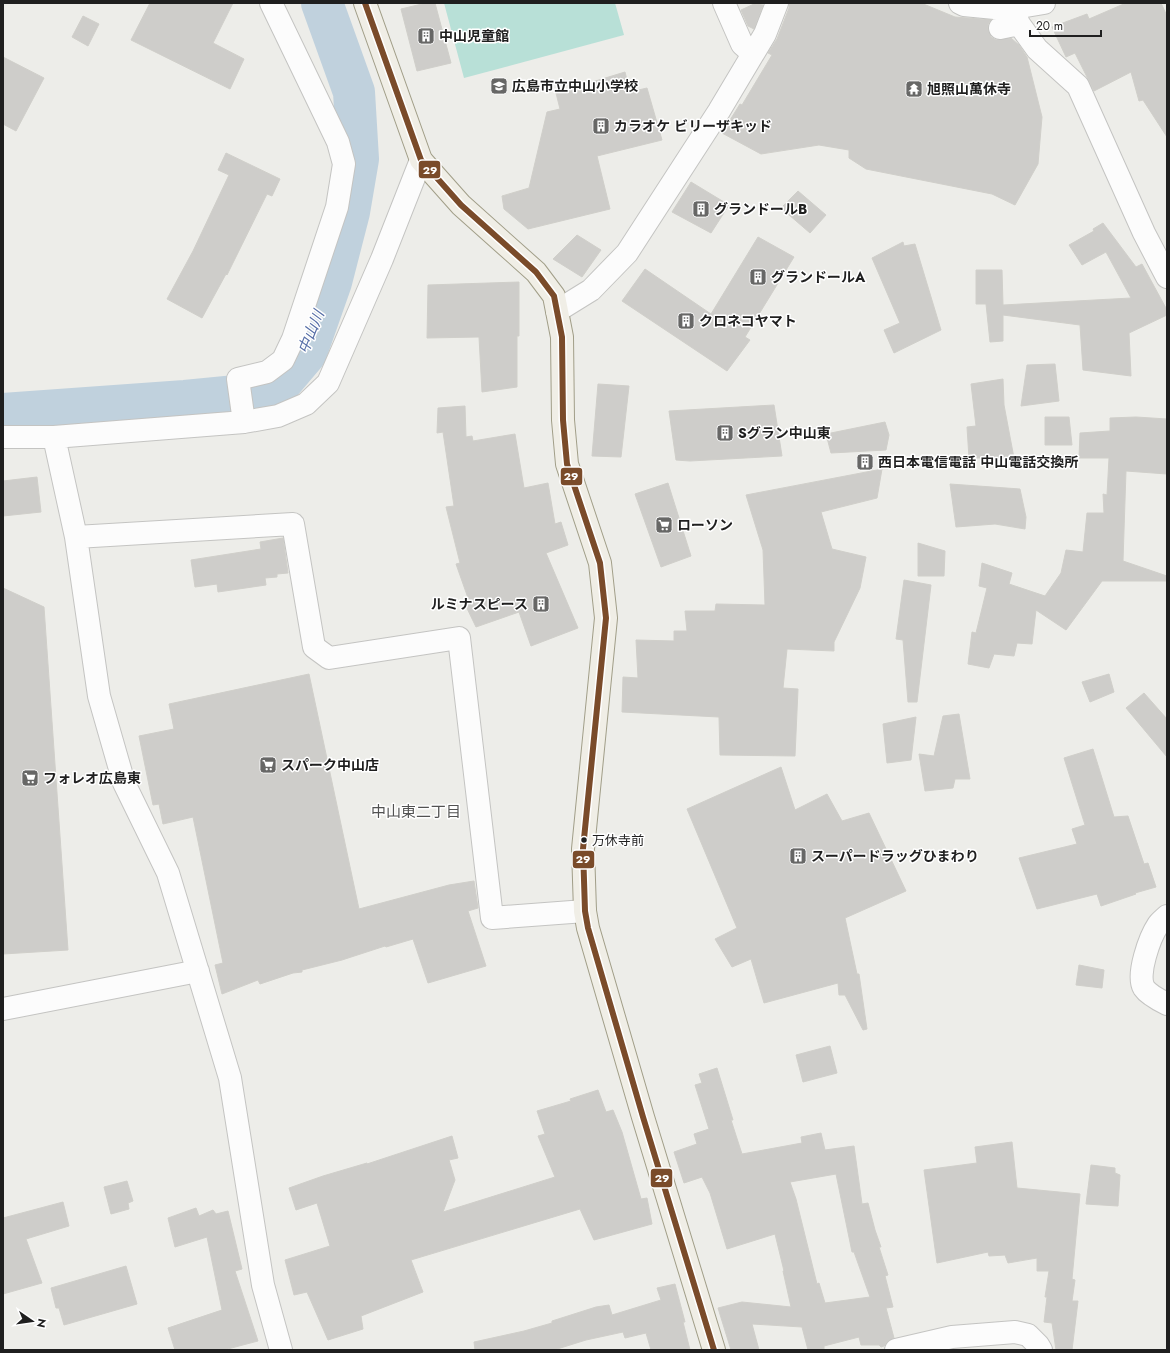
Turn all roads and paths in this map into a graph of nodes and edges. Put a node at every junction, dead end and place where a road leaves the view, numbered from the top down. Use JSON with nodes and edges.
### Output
{"nodes":[{"id":1,"x":271,"y":3,"type":"edge"},
{"id":2,"x":365,"y":3,"type":"edge"},
{"id":3,"x":724,"y":3,"type":"edge"},
{"id":4,"x":777,"y":3,"type":"edge"},
{"id":5,"x":960,"y":3,"type":"edge"},
{"id":6,"x":1044,"y":3,"type":"edge"},
{"id":7,"x":1011,"y":16,"type":"edge"},
{"id":8,"x":753,"y":54,"type":"junction"},
{"id":9,"x":421,"y":160,"type":"junction"},
{"id":10,"x":1167,"y":277,"type":"edge"},
{"id":11,"x":557,"y":311,"type":"junction"},
{"id":12,"x":244,"y":418,"type":"junction"},
{"id":13,"x":3,"y":437,"type":"edge"},
{"id":14,"x":54,"y":437,"type":"junction"},
{"id":15,"x":76,"y":537,"type":"junction"},
{"id":16,"x":585,"y":911,"type":"junction"},
{"id":17,"x":1167,"y":916,"type":"edge"},
{"id":18,"x":198,"y":971,"type":"junction"},
{"id":19,"x":1167,"y":1004,"type":"edge"},
{"id":20,"x":3,"y":1009,"type":"edge"},
{"id":21,"x":281,"y":1350,"type":"edge"},
{"id":22,"x":714,"y":1350,"type":"edge"},
{"id":23,"x":896,"y":1350,"type":"edge"},
{"id":24,"x":1041,"y":1350,"type":"edge"}],
"edges":[{"from":1,"to":12,"type":"street"},
{"from":2,"to":9,"type":"main road"},
{"from":3,"to":8,"type":"street"},
{"from":4,"to":8,"type":"street"},
{"from":5,"to":7,"type":"street"},
{"from":6,"to":7,"type":"street"},
{"from":7,"to":10,"type":"street"},
{"from":8,"to":11,"type":"street"},
{"from":9,"to":11,"type":"main road"},
{"from":9,"to":12,"type":"street"},
{"from":11,"to":16,"type":"main road"},
{"from":12,"to":14,"type":"street"},
{"from":13,"to":14,"type":"street"},
{"from":14,"to":15,"type":"street"},
{"from":15,"to":16,"type":"street"},
{"from":15,"to":18,"type":"street"},
{"from":16,"to":22,"type":"main road"},
{"from":17,"to":19,"type":"street"},
{"from":18,"to":20,"type":"street"},
{"from":18,"to":21,"type":"street"},
{"from":23,"to":24,"type":"street"}]}
